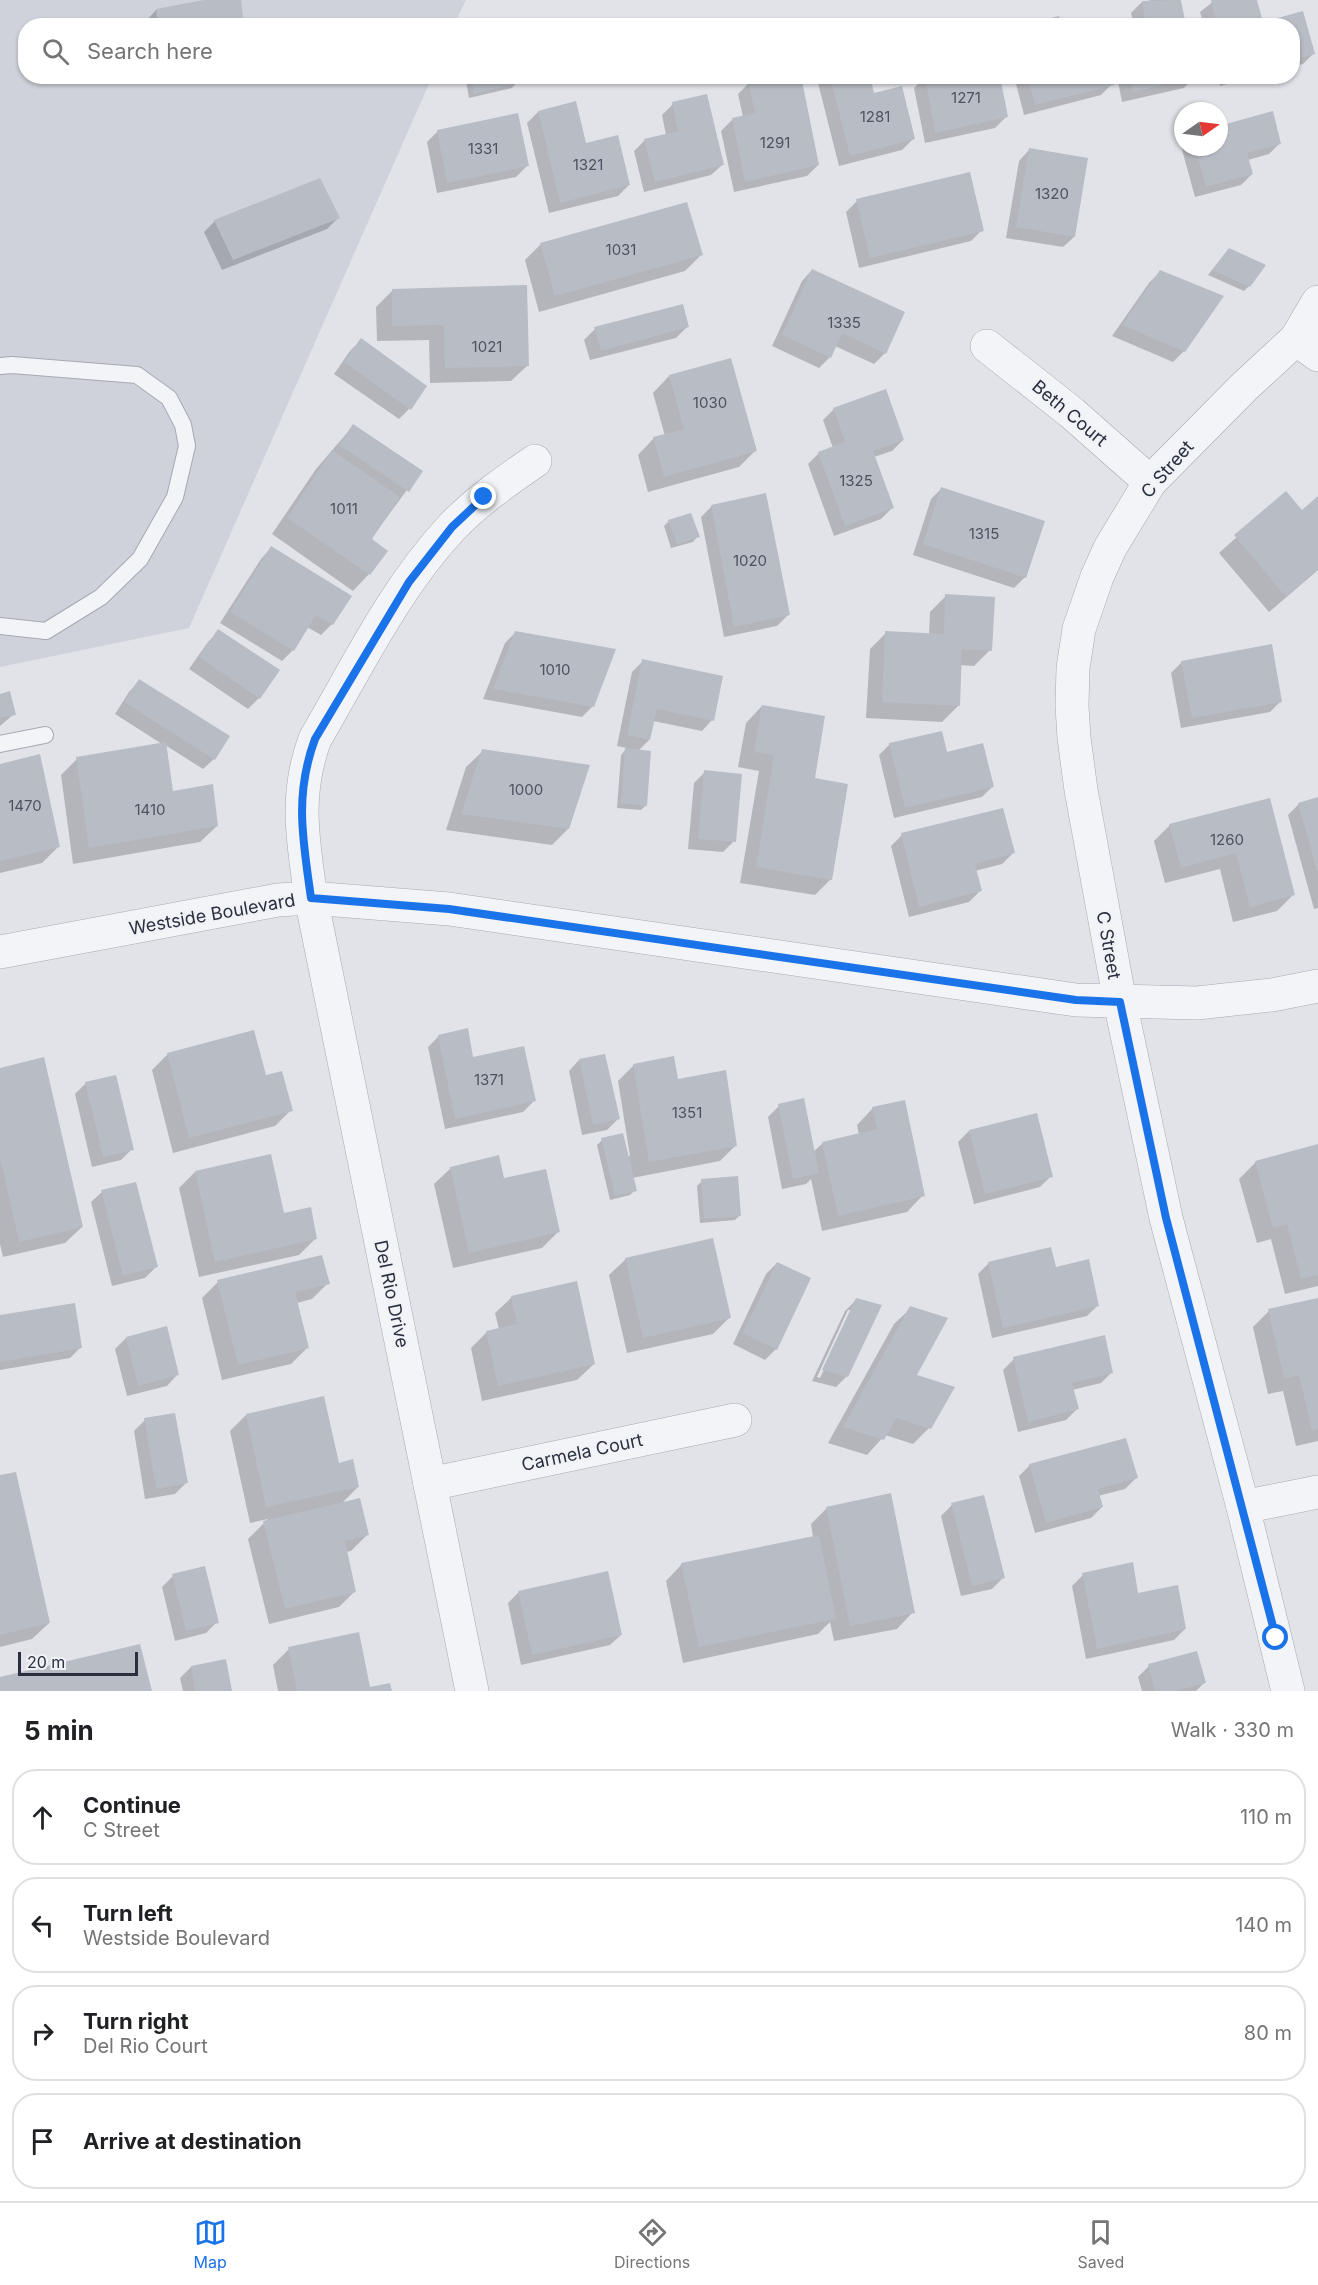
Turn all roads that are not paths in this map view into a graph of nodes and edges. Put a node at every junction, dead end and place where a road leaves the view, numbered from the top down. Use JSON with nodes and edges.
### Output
{"nodes":[{"id":1,"x":1318,"y":302,"type":"edge"},
{"id":2,"x":987,"y":346,"type":"dead end"},
{"id":3,"x":1307,"y":347,"type":"edge"},
{"id":4,"x":0,"y":366,"type":"edge"},
{"id":5,"x":535,"y":460,"type":"dead end"},
{"id":6,"x":1150,"y":483,"type":"junction"},
{"id":7,"x":0,"y":626,"type":"edge"},
{"id":8,"x":45,"y":735,"type":"dead end"},
{"id":9,"x":0,"y":744,"type":"edge"},
{"id":10,"x":311,"y":898,"type":"junction"},
{"id":11,"x":0,"y":952,"type":"edge"},
{"id":12,"x":1318,"y":986,"type":"edge"},
{"id":13,"x":1120,"y":1002,"type":"junction"},
{"id":14,"x":735,"y":1420,"type":"dead end"},
{"id":15,"x":430,"y":1484,"type":"junction"},
{"id":16,"x":1318,"y":1492,"type":"edge"},
{"id":17,"x":1243,"y":1507,"type":"junction"},
{"id":18,"x":472,"y":1691,"type":"edge"},
{"id":19,"x":1288,"y":1691,"type":"edge"}],
"edges":[{"from":1,"to":3,"type":"street","name":"C Street"},
{"from":2,"to":6,"type":"street","name":"Beth Court"},
{"from":3,"to":6,"type":"street","name":"C Street"},
{"from":4,"to":7,"type":"lane"},
{"from":5,"to":10,"type":"street","name":"Del Rio Drive"},
{"from":6,"to":13,"type":"street","name":"C Street"},
{"from":8,"to":9,"type":"lane"},
{"from":10,"to":11,"type":"street","name":"Westside Boulevard"},
{"from":10,"to":13,"type":"street","name":"Westside Boulevard"},
{"from":10,"to":15,"type":"street","name":"Del Rio Drive"},
{"from":12,"to":13,"type":"street","name":"Westside Boulevard"},
{"from":13,"to":17,"type":"street","name":"C Street"},
{"from":14,"to":15,"type":"street","name":"Carmela Court"},
{"from":15,"to":18,"type":"street","name":"Del Rio Drive"},
{"from":16,"to":17,"type":"street"},
{"from":17,"to":19,"type":"street","name":"C Street"}]}
